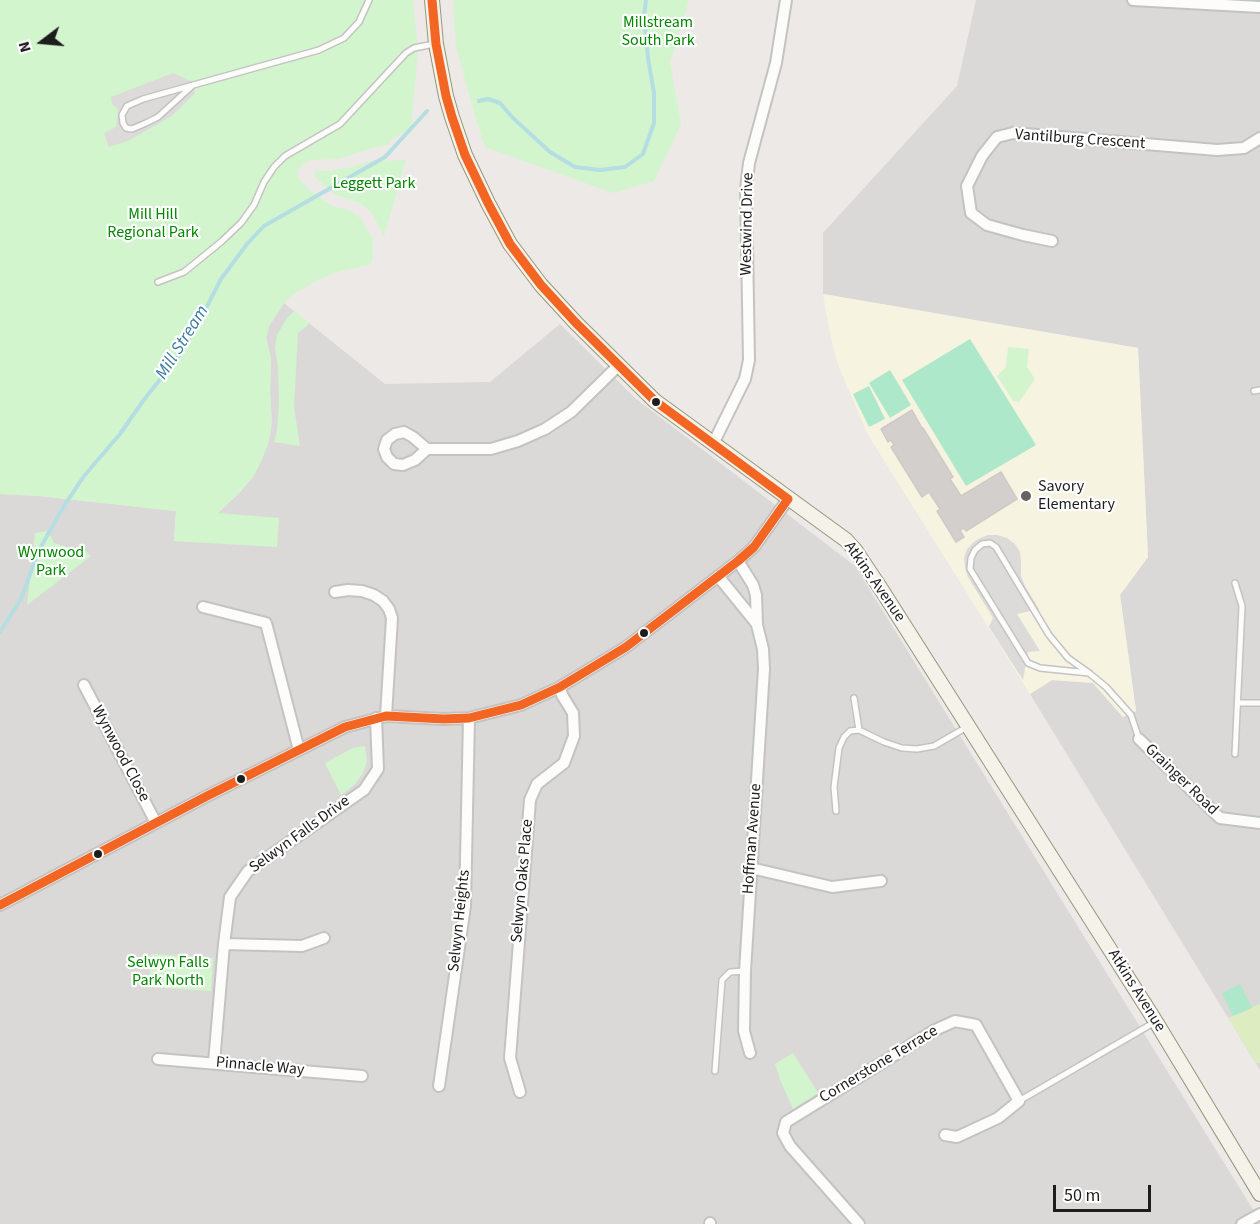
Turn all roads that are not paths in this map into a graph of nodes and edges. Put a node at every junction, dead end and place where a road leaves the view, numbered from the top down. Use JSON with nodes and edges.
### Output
{"nodes":[{"id":1,"x":369,"y":0,"type":"edge"},
{"id":2,"x":432,"y":0,"type":"edge"},
{"id":3,"x":786,"y":0,"type":"edge"},
{"id":4,"x":1133,"y":0,"type":"edge"},
{"id":5,"x":1260,"y":7,"type":"edge"},
{"id":6,"x":436,"y":44,"type":"junction"},
{"id":7,"x":192,"y":86,"type":"junction"},
{"id":8,"x":1260,"y":138,"type":"edge"},
{"id":9,"x":1052,"y":241,"type":"dead end"},
{"id":10,"x":158,"y":282,"type":"dead end"},
{"id":11,"x":619,"y":365,"type":"junction"},
{"id":12,"x":713,"y":444,"type":"junction"},
{"id":13,"x":427,"y":449,"type":"dead end"},
{"id":14,"x":788,"y":499,"type":"junction"},
{"id":15,"x":738,"y":561,"type":"junction"},
{"id":16,"x":718,"y":576,"type":"junction"},
{"id":17,"x":1235,"y":583,"type":"dead end"},
{"id":18,"x":335,"y":592,"type":"dead end"},
{"id":19,"x":203,"y":607,"type":"dead end"},
{"id":20,"x":757,"y":625,"type":"junction"},
{"id":21,"x":1089,"y":673,"type":"junction"},
{"id":22,"x":84,"y":685,"type":"dead end"},
{"id":23,"x":560,"y":687,"type":"junction"},
{"id":24,"x":854,"y":698,"type":"dead end"},
{"id":25,"x":1238,"y":703,"type":"junction"},
{"id":26,"x":1260,"y":704,"type":"edge"},
{"id":27,"x":381,"y":717,"type":"junction"},
{"id":28,"x":469,"y":718,"type":"junction"},
{"id":29,"x":968,"y":726,"type":"junction"},
{"id":30,"x":859,"y":730,"type":"junction"},
{"id":31,"x":1138,"y":739,"type":"joint"},
{"id":32,"x":299,"y":750,"type":"junction"},
{"id":33,"x":1235,"y":754,"type":"dead end"},
{"id":34,"x":836,"y":811,"type":"dead end"},
{"id":35,"x":1260,"y":822,"type":"edge"},
{"id":36,"x":156,"y":823,"type":"junction"},
{"id":37,"x":751,"y":868,"type":"junction"},
{"id":38,"x":881,"y":881,"type":"dead end"},
{"id":39,"x":0,"y":905,"type":"edge"},
{"id":40,"x":324,"y":938,"type":"dead end"},
{"id":41,"x":224,"y":944,"type":"junction"},
{"id":42,"x":745,"y":971,"type":"junction"},
{"id":43,"x":1156,"y":1022,"type":"junction"},
{"id":44,"x":750,"y":1053,"type":"dead end"},
{"id":45,"x":158,"y":1059,"type":"dead end"},
{"id":46,"x":214,"y":1064,"type":"junction"},
{"id":47,"x":715,"y":1071,"type":"dead end"},
{"id":48,"x":362,"y":1076,"type":"dead end"},
{"id":49,"x":439,"y":1086,"type":"dead end"},
{"id":50,"x":520,"y":1092,"type":"dead end"},
{"id":51,"x":1019,"y":1101,"type":"junction"},
{"id":52,"x":945,"y":1135,"type":"dead end"},
{"id":53,"x":1260,"y":1194,"type":"edge"},
{"id":54,"x":1260,"y":1214,"type":"edge"},
{"id":55,"x":859,"y":1224,"type":"edge"},
{"id":56,"x":1242,"y":1224,"type":"edge"}],
"edges":[{"from":1,"to":7,"type":"lane"},
{"from":2,"to":6,"type":"street","name":"Atkins Avenue"},
{"from":3,"to":12,"type":"street","name":"Westwind Drive"},
{"from":4,"to":5,"type":"street"},
{"from":6,"to":10,"type":"lane"},
{"from":6,"to":11,"type":"street","name":"Atkins Avenue"},
{"from":7,"to":7,"type":"lane"},
{"from":8,"to":9,"type":"street","name":"Vantilburg Crescent"},
{"from":11,"to":12,"type":"street","name":"Atkins Avenue"},
{"from":11,"to":13,"type":"street"},
{"from":12,"to":14,"type":"street","name":"Atkins Avenue"},
{"from":14,"to":15,"type":"street"},
{"from":14,"to":29,"type":"street","name":"Atkins Avenue"},
{"from":15,"to":16,"type":"street"},
{"from":15,"to":20,"type":"street","name":"Hoffman Avenue"},
{"from":16,"to":20,"type":"street","name":"Hoffman Avenue"},
{"from":16,"to":23,"type":"street"},
{"from":17,"to":25,"type":"lane"},
{"from":18,"to":27,"type":"street","name":"Selwyn Falls Drive"},
{"from":19,"to":32,"type":"street"},
{"from":20,"to":37,"type":"street","name":"Hoffman Avenue"},
{"from":21,"to":21,"type":"lane"},
{"from":21,"to":31,"type":"lane"},
{"from":22,"to":36,"type":"street","name":"Wynwood Close"},
{"from":23,"to":28,"type":"street"},
{"from":23,"to":50,"type":"street","name":"Selwyn Oaks Place"},
{"from":24,"to":30,"type":"lane"},
{"from":25,"to":26,"type":"lane"},
{"from":25,"to":33,"type":"lane"},
{"from":27,"to":28,"type":"street"},
{"from":27,"to":32,"type":"street"},
{"from":27,"to":41,"type":"street","name":"Selwyn Falls Drive"},
{"from":28,"to":49,"type":"street","name":"Selwyn Heights"},
{"from":29,"to":30,"type":"lane"},
{"from":29,"to":43,"type":"street","name":"Atkins Avenue"},
{"from":30,"to":34,"type":"lane"},
{"from":31,"to":35,"type":"street","name":"Grainger Road"},
{"from":32,"to":36,"type":"street"},
{"from":36,"to":39,"type":"street"},
{"from":37,"to":38,"type":"street"},
{"from":37,"to":42,"type":"street","name":"Hoffman Avenue"},
{"from":40,"to":41,"type":"street"},
{"from":41,"to":46,"type":"street","name":"Selwyn Falls Drive"},
{"from":42,"to":44,"type":"street","name":"Hoffman Avenue"},
{"from":42,"to":47,"type":"lane"},
{"from":43,"to":51,"type":"lane"},
{"from":43,"to":53,"type":"street","name":"Atkins Avenue"},
{"from":45,"to":46,"type":"street","name":"Pinnacle Way"},
{"from":46,"to":48,"type":"street","name":"Pinnacle Way"},
{"from":51,"to":52,"type":"street"},
{"from":51,"to":55,"type":"street","name":"Cornerstone Terrace"},
{"from":54,"to":56,"type":"street"}]}
